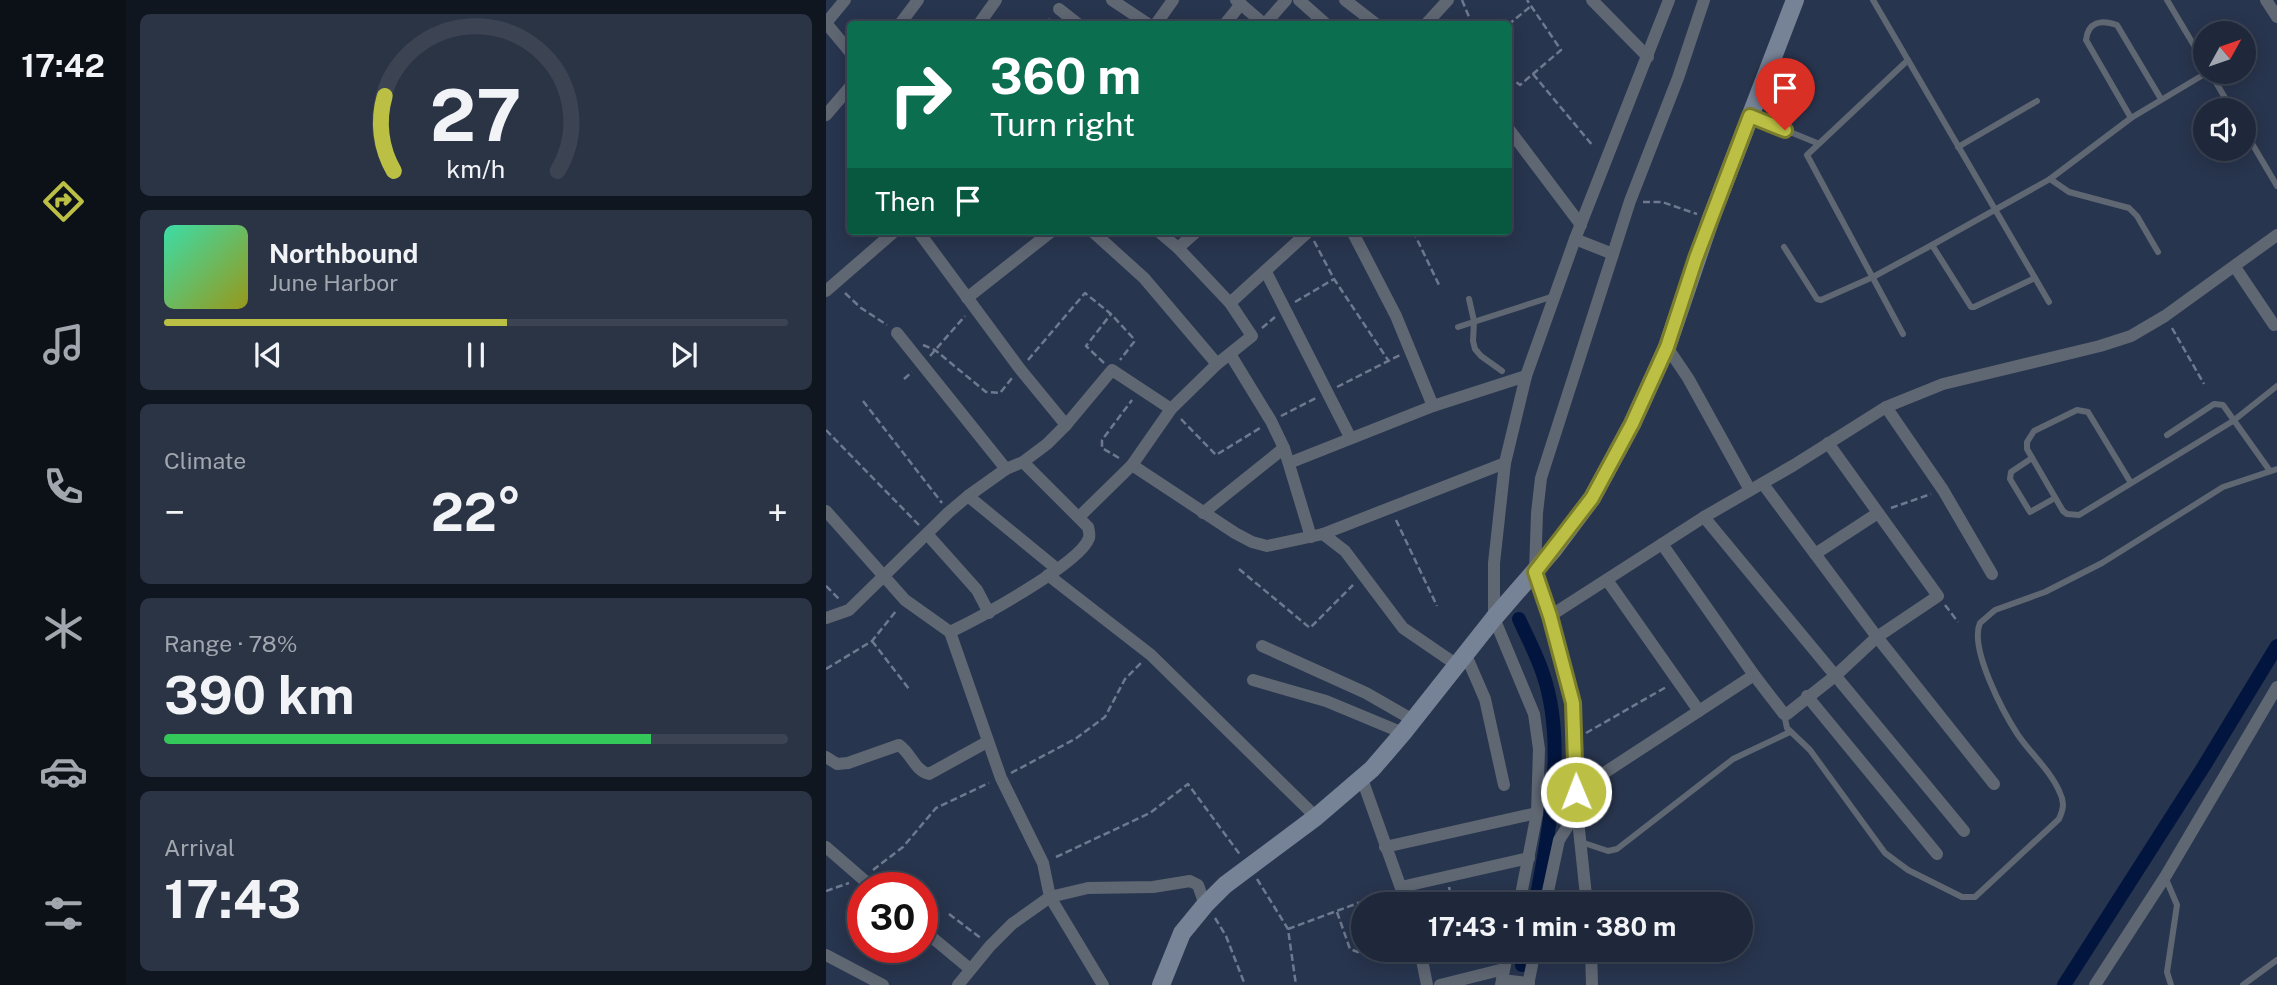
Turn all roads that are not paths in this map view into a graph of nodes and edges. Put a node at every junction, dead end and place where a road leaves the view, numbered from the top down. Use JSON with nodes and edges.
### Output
{"nodes":[{"id":1,"x":845,"y":0,"type":"edge"},
{"id":2,"x":918,"y":0,"type":"edge"},
{"id":3,"x":996,"y":0,"type":"edge"},
{"id":4,"x":1112,"y":0,"type":"edge"},
{"id":5,"x":1173,"y":0,"type":"edge"},
{"id":6,"x":1286,"y":0,"type":"edge"},
{"id":7,"x":1299,"y":0,"type":"edge"},
{"id":8,"x":1345,"y":0,"type":"edge"},
{"id":9,"x":1448,"y":0,"type":"edge"},
{"id":10,"x":1592,"y":0,"type":"edge"},
{"id":11,"x":1670,"y":0,"type":"edge"},
{"id":12,"x":1704,"y":0,"type":"edge"},
{"id":13,"x":1795,"y":0,"type":"edge"},
{"id":14,"x":1873,"y":0,"type":"edge"},
{"id":15,"x":2167,"y":0,"type":"edge"},
{"id":16,"x":2266,"y":0,"type":"edge"},
{"id":17,"x":1238,"y":2,"type":"edge"},
{"id":18,"x":1059,"y":9,"type":"dead end"},
{"id":19,"x":2277,"y":17,"type":"edge"},
{"id":20,"x":902,"y":21,"type":"edge"},
{"id":21,"x":981,"y":21,"type":"edge"},
{"id":22,"x":1074,"y":21,"type":"edge"},
{"id":23,"x":1144,"y":21,"type":"edge"},
{"id":24,"x":1158,"y":21,"type":"edge"},
{"id":25,"x":1227,"y":21,"type":"edge"},
{"id":26,"x":1261,"y":21,"type":"edge"},
{"id":27,"x":1268,"y":21,"type":"edge"},
{"id":28,"x":1323,"y":21,"type":"edge"},
{"id":29,"x":1372,"y":21,"type":"edge"},
{"id":30,"x":1430,"y":21,"type":"edge"},
{"id":31,"x":826,"y":23,"type":"edge"},
{"id":32,"x":2193,"y":44,"type":"edge"},
{"id":33,"x":847,"y":48,"type":"edge"},
{"id":34,"x":1648,"y":57,"type":"junction"},
{"id":35,"x":1908,"y":60,"type":"junction"},
{"id":36,"x":2193,"y":81,"type":"edge"},
{"id":37,"x":847,"y":93,"type":"edge"},
{"id":38,"x":2161,"y":99,"type":"junction"},
{"id":39,"x":2037,"y":101,"type":"dead end"},
{"id":40,"x":826,"y":115,"type":"edge"},
{"id":41,"x":1750,"y":116,"type":"junction"},
{"id":42,"x":2131,"y":118,"type":"junction"},
{"id":43,"x":1512,"y":133,"type":"edge"},
{"id":44,"x":1817,"y":143,"type":"junction"},
{"id":45,"x":1958,"y":147,"type":"junction"},
{"id":46,"x":2256,"y":150,"type":"edge"},
{"id":47,"x":2050,"y":179,"type":"junction"},
{"id":48,"x":2277,"y":186,"type":"edge"},
{"id":49,"x":1995,"y":210,"type":"junction"},
{"id":50,"x":1581,"y":225,"type":"junction"},
{"id":51,"x":890,"y":235,"type":"edge"},
{"id":52,"x":926,"y":235,"type":"edge"},
{"id":53,"x":1047,"y":235,"type":"edge"},
{"id":54,"x":1096,"y":235,"type":"edge"},
{"id":55,"x":1163,"y":235,"type":"edge"},
{"id":56,"x":1193,"y":235,"type":"edge"},
{"id":57,"x":1305,"y":235,"type":"edge"},
{"id":58,"x":1354,"y":235,"type":"edge"},
{"id":59,"x":2277,"y":235,"type":"edge"},
{"id":60,"x":1576,"y":239,"type":"junction"},
{"id":61,"x":1932,"y":246,"type":"junction"},
{"id":62,"x":1784,"y":247,"type":"dead end"},
{"id":63,"x":1178,"y":248,"type":"junction"},
{"id":64,"x":2158,"y":252,"type":"dead end"},
{"id":65,"x":1613,"y":254,"type":"junction"},
{"id":66,"x":2235,"y":267,"type":"junction"},
{"id":67,"x":1266,"y":272,"type":"junction"},
{"id":68,"x":1873,"y":277,"type":"junction"},
{"id":69,"x":2035,"y":278,"type":"junction"},
{"id":70,"x":831,"y":287,"type":"edge"},
{"id":71,"x":1556,"y":296,"type":"junction"},
{"id":72,"x":1469,"y":299,"type":"dead end"},
{"id":73,"x":971,"y":302,"type":"junction"},
{"id":74,"x":2049,"y":302,"type":"dead end"},
{"id":75,"x":1230,"y":303,"type":"junction"},
{"id":76,"x":1474,"y":321,"type":"junction"},
{"id":77,"x":2274,"y":325,"type":"dead end"},
{"id":78,"x":1458,"y":327,"type":"dead end"},
{"id":79,"x":897,"y":333,"type":"road end"},
{"id":80,"x":1903,"y":334,"type":"dead end"},
{"id":81,"x":1667,"y":347,"type":"junction"},
{"id":82,"x":1230,"y":354,"type":"junction"},
{"id":83,"x":1217,"y":364,"type":"junction"},
{"id":84,"x":1502,"y":371,"type":"dead end"},
{"id":85,"x":1526,"y":376,"type":"junction"},
{"id":86,"x":2277,"y":386,"type":"edge"},
{"id":87,"x":1433,"y":406,"type":"junction"},
{"id":88,"x":1886,"y":407,"type":"junction"},
{"id":89,"x":1171,"y":409,"type":"junction"},
{"id":90,"x":2234,"y":421,"type":"junction"},
{"id":91,"x":1066,"y":425,"type":"junction"},
{"id":92,"x":2167,"y":435,"type":"dead end"},
{"id":93,"x":1350,"y":437,"type":"junction"},
{"id":94,"x":1828,"y":443,"type":"junction"},
{"id":95,"x":1284,"y":448,"type":"junction"},
{"id":96,"x":2032,"y":458,"type":"junction"},
{"id":97,"x":1023,"y":462,"type":"junction"},
{"id":98,"x":1289,"y":463,"type":"junction"},
{"id":99,"x":1505,"y":463,"type":"junction"},
{"id":100,"x":1132,"y":464,"type":"junction"},
{"id":101,"x":1006,"y":470,"type":"junction"},
{"id":102,"x":2274,"y":470,"type":"edge"},
{"id":103,"x":2131,"y":483,"type":"junction"},
{"id":104,"x":1763,"y":484,"type":"junction"},
{"id":105,"x":1750,"y":491,"type":"junction"},
{"id":106,"x":968,"y":496,"type":"junction"},
{"id":107,"x":2055,"y":498,"type":"junction"},
{"id":108,"x":826,"y":511,"type":"edge"},
{"id":109,"x":1203,"y":513,"type":"junction"},
{"id":110,"x":1878,"y":513,"type":"junction"},
{"id":111,"x":1079,"y":517,"type":"junction"},
{"id":112,"x":1704,"y":517,"type":"junction"},
{"id":113,"x":927,"y":534,"type":"junction"},
{"id":114,"x":1317,"y":536,"type":"junction"},
{"id":115,"x":1662,"y":544,"type":"junction"},
{"id":116,"x":1815,"y":554,"type":"junction"},
{"id":117,"x":1052,"y":572,"type":"junction"},
{"id":118,"x":1535,"y":572,"type":"junction"},
{"id":119,"x":1992,"y":574,"type":"dead end"},
{"id":120,"x":883,"y":578,"type":"junction"},
{"id":121,"x":1607,"y":580,"type":"junction"},
{"id":122,"x":989,"y":613,"type":"junction"},
{"id":123,"x":1550,"y":616,"type":"junction"},
{"id":124,"x":826,"y":618,"type":"edge"},
{"id":125,"x":1493,"y":618,"type":"junction"},
{"id":126,"x":950,"y":632,"type":"junction"},
{"id":127,"x":1877,"y":637,"type":"junction"},
{"id":128,"x":1262,"y":646,"type":"dead end"},
{"id":129,"x":1461,"y":659,"type":"junction"},
{"id":130,"x":1754,"y":675,"type":"junction"},
{"id":131,"x":1835,"y":676,"type":"junction"},
{"id":132,"x":1253,"y":680,"type":"dead end"},
{"id":133,"x":2277,"y":687,"type":"edge"},
{"id":134,"x":1807,"y":696,"type":"junction"},
{"id":135,"x":1699,"y":711,"type":"junction"},
{"id":136,"x":1784,"y":714,"type":"junction"},
{"id":137,"x":1408,"y":726,"type":"junction"},
{"id":138,"x":1790,"y":732,"type":"junction"},
{"id":139,"x":986,"y":742,"type":"junction"},
{"id":140,"x":826,"y":757,"type":"edge"},
{"id":141,"x":1362,"y":779,"type":"junction"},
{"id":142,"x":1994,"y":784,"type":"dead end"},
{"id":143,"x":1504,"y":785,"type":"dead end"},
{"id":144,"x":1576,"y":792,"type":"junction"},
{"id":145,"x":1577,"y":812,"type":"junction"},
{"id":146,"x":1537,"y":813,"type":"junction"},
{"id":147,"x":1316,"y":817,"type":"junction"},
{"id":148,"x":1964,"y":831,"type":"dead end"},
{"id":149,"x":1581,"y":842,"type":"junction"},
{"id":150,"x":826,"y":847,"type":"edge"},
{"id":151,"x":1385,"y":847,"type":"junction"},
{"id":152,"x":1937,"y":854,"type":"dead end"},
{"id":153,"x":1529,"y":858,"type":"junction"},
{"id":154,"x":855,"y":872,"type":"edge"},
{"id":155,"x":2165,"y":877,"type":"junction"},
{"id":156,"x":1401,"y":887,"type":"junction"},
{"id":157,"x":1403,"y":892,"type":"edge"},
{"id":158,"x":1521,"y":892,"type":"edge"},
{"id":159,"x":1548,"y":892,"type":"edge"},
{"id":160,"x":1586,"y":892,"type":"edge"},
{"id":161,"x":1050,"y":897,"type":"junction"},
{"id":162,"x":1205,"y":905,"type":"junction"},
{"id":163,"x":938,"y":942,"type":"edge"},
{"id":164,"x":826,"y":955,"type":"edge"},
{"id":165,"x":2277,"y":960,"type":"edge"},
{"id":166,"x":1423,"y":962,"type":"edge"},
{"id":167,"x":1533,"y":962,"type":"edge"},
{"id":168,"x":1591,"y":962,"type":"edge"},
{"id":169,"x":970,"y":968,"type":"junction"},
{"id":170,"x":1502,"y":978,"type":"edge"},
{"id":171,"x":1529,"y":984,"type":"edge"},
{"id":172,"x":883,"y":985,"type":"edge"},
{"id":173,"x":958,"y":985,"type":"edge"},
{"id":174,"x":1103,"y":985,"type":"edge"},
{"id":175,"x":1161,"y":985,"type":"edge"},
{"id":176,"x":1427,"y":985,"type":"edge"},
{"id":177,"x":1440,"y":985,"type":"edge"},
{"id":178,"x":1592,"y":985,"type":"edge"},
{"id":179,"x":2095,"y":985,"type":"edge"},
{"id":180,"x":2171,"y":985,"type":"edge"},
{"id":181,"x":2243,"y":985,"type":"edge"}],
"edges":[{"from":1,"to":31,"type":"street"},
{"from":2,"to":20,"type":"street"},
{"from":3,"to":21,"type":"street"},
{"from":4,"to":23,"type":"street"},
{"from":5,"to":24,"type":"street"},
{"from":6,"to":27,"type":"street"},
{"from":7,"to":28,"type":"street"},
{"from":8,"to":29,"type":"street"},
{"from":9,"to":30,"type":"street"},
{"from":10,"to":34,"type":"street"},
{"from":11,"to":34,"type":"street"},
{"from":12,"to":65,"type":"street"},
{"from":13,"to":41,"type":"main road"},
{"from":14,"to":35,"type":"lane"},
{"from":15,"to":32,"type":"lane"},
{"from":16,"to":19,"type":"street"},
{"from":17,"to":25,"type":"street"},
{"from":17,"to":26,"type":"street"},
{"from":18,"to":22,"type":"street"},
{"from":31,"to":33,"type":"street"},
{"from":34,"to":50,"type":"street"},
{"from":35,"to":44,"type":"lane"},
{"from":35,"to":45,"type":"lane"},
{"from":36,"to":38,"type":"lane"},
{"from":37,"to":40,"type":"street"},
{"from":38,"to":42,"type":"lane"},
{"from":38,"to":42,"type":"lane"},
{"from":39,"to":45,"type":"lane"},
{"from":41,"to":44,"type":"lane"},
{"from":41,"to":81,"type":"main road"},
{"from":42,"to":47,"type":"lane"},
{"from":43,"to":50,"type":"street"},
{"from":44,"to":68,"type":"lane"},
{"from":45,"to":49,"type":"lane"},
{"from":46,"to":48,"type":"lane"},
{"from":47,"to":49,"type":"lane"},
{"from":47,"to":64,"type":"lane"},
{"from":49,"to":61,"type":"lane"},
{"from":49,"to":69,"type":"lane"},
{"from":50,"to":60,"type":"street"},
{"from":51,"to":70,"type":"street"},
{"from":52,"to":73,"type":"street"},
{"from":53,"to":73,"type":"street"},
{"from":54,"to":83,"type":"street"},
{"from":55,"to":63,"type":"street"},
{"from":56,"to":63,"type":"street"},
{"from":57,"to":67,"type":"street"},
{"from":58,"to":87,"type":"street"},
{"from":59,"to":66,"type":"street"},
{"from":60,"to":65,"type":"street"},
{"from":60,"to":71,"type":"street"},
{"from":61,"to":68,"type":"lane"},
{"from":61,"to":69,"type":"lane"},
{"from":62,"to":68,"type":"lane"},
{"from":63,"to":75,"type":"street"},
{"from":65,"to":118,"type":"street"},
{"from":66,"to":77,"type":"street"},
{"from":66,"to":88,"type":"street"},
{"from":67,"to":75,"type":"street"},
{"from":67,"to":93,"type":"street"},
{"from":68,"to":80,"type":"lane"},
{"from":69,"to":74,"type":"lane"},
{"from":71,"to":76,"type":"lane"},
{"from":71,"to":85,"type":"street"},
{"from":72,"to":76,"type":"lane"},
{"from":73,"to":91,"type":"street"},
{"from":75,"to":82,"type":"street"},
{"from":76,"to":78,"type":"lane"},
{"from":76,"to":84,"type":"lane"},
{"from":79,"to":101,"type":"street"},
{"from":81,"to":105,"type":"street"},
{"from":81,"to":118,"type":"main road"},
{"from":82,"to":83,"type":"street"},
{"from":82,"to":95,"type":"street"},
{"from":83,"to":89,"type":"street"},
{"from":85,"to":87,"type":"street"},
{"from":85,"to":99,"type":"street"},
{"from":86,"to":90,"type":"lane"},
{"from":87,"to":93,"type":"street"},
{"from":88,"to":94,"type":"street"},
{"from":88,"to":119,"type":"street"},
{"from":89,"to":91,"type":"street"},
{"from":89,"to":100,"type":"street"},
{"from":90,"to":92,"type":"lane"},
{"from":90,"to":102,"type":"lane"},
{"from":90,"to":103,"type":"lane"},
{"from":91,"to":97,"type":"street"},
{"from":93,"to":98,"type":"street"},
{"from":94,"to":104,"type":"street"},
{"from":94,"to":110,"type":"street"},
{"from":95,"to":98,"type":"street"},
{"from":95,"to":109,"type":"street"},
{"from":96,"to":103,"type":"lane"},
{"from":96,"to":107,"type":"lane"},
{"from":96,"to":107,"type":"lane"},
{"from":97,"to":101,"type":"street"},
{"from":97,"to":111,"type":"street"},
{"from":98,"to":114,"type":"street"},
{"from":99,"to":114,"type":"street"},
{"from":99,"to":125,"type":"street"},
{"from":100,"to":109,"type":"street"},
{"from":100,"to":111,"type":"street"},
{"from":101,"to":106,"type":"street"},
{"from":102,"to":138,"type":"lane"},
{"from":103,"to":107,"type":"lane"},
{"from":104,"to":105,"type":"street"},
{"from":104,"to":116,"type":"street"},
{"from":105,"to":112,"type":"street"},
{"from":106,"to":113,"type":"street"},
{"from":106,"to":117,"type":"street"},
{"from":108,"to":120,"type":"street"},
{"from":109,"to":114,"type":"street"},
{"from":110,"to":116,"type":"street"},
{"from":110,"to":127,"type":"street"},
{"from":111,"to":117,"type":"street"},
{"from":112,"to":115,"type":"street"},
{"from":112,"to":131,"type":"street"},
{"from":113,"to":120,"type":"street"},
{"from":113,"to":122,"type":"street"},
{"from":114,"to":129,"type":"street"},
{"from":115,"to":121,"type":"street"},
{"from":115,"to":130,"type":"street"},
{"from":116,"to":127,"type":"street"},
{"from":117,"to":122,"type":"street"},
{"from":117,"to":147,"type":"street"},
{"from":118,"to":123,"type":"street"},
{"from":118,"to":125,"type":"main road"},
{"from":120,"to":124,"type":"street"},
{"from":120,"to":126,"type":"street"},
{"from":121,"to":123,"type":"street"},
{"from":121,"to":135,"type":"street"},
{"from":122,"to":126,"type":"street"},
{"from":123,"to":144,"type":"street"},
{"from":125,"to":129,"type":"main road"},
{"from":125,"to":146,"type":"street"},
{"from":126,"to":139,"type":"street"},
{"from":127,"to":131,"type":"street"},
{"from":127,"to":142,"type":"street"},
{"from":128,"to":137,"type":"street"},
{"from":129,"to":137,"type":"main road"},
{"from":129,"to":143,"type":"street"},
{"from":130,"to":135,"type":"street"},
{"from":130,"to":136,"type":"street"},
{"from":131,"to":134,"type":"street"},
{"from":131,"to":148,"type":"street"},
{"from":132,"to":137,"type":"street"},
{"from":133,"to":155,"type":"street"},
{"from":134,"to":136,"type":"street"},
{"from":134,"to":152,"type":"street"},
{"from":135,"to":144,"type":"street"},
{"from":136,"to":138,"type":"lane"},
{"from":137,"to":141,"type":"main road"},
{"from":138,"to":149,"type":"lane"},
{"from":139,"to":140,"type":"street"},
{"from":139,"to":161,"type":"street"},
{"from":141,"to":147,"type":"main road"},
{"from":141,"to":151,"type":"street"},
{"from":144,"to":145,"type":"street"},
{"from":145,"to":149,"type":"street"},
{"from":145,"to":159,"type":"street"},
{"from":146,"to":151,"type":"street"},
{"from":146,"to":153,"type":"street"},
{"from":147,"to":162,"type":"main road"},
{"from":149,"to":160,"type":"street"},
{"from":150,"to":154,"type":"street"},
{"from":151,"to":156,"type":"street"},
{"from":153,"to":156,"type":"street"},
{"from":153,"to":158,"type":"street"},
{"from":155,"to":179,"type":"street"},
{"from":155,"to":180,"type":"lane"},
{"from":156,"to":157,"type":"street"},
{"from":161,"to":162,"type":"street"},
{"from":161,"to":169,"type":"street"},
{"from":161,"to":174,"type":"street"},
{"from":162,"to":175,"type":"main road"},
{"from":163,"to":169,"type":"street"},
{"from":164,"to":172,"type":"street"},
{"from":165,"to":181,"type":"lane"},
{"from":166,"to":176,"type":"street"},
{"from":167,"to":171,"type":"street"},
{"from":168,"to":178,"type":"street"},
{"from":169,"to":173,"type":"street"},
{"from":170,"to":171,"type":"street"},
{"from":170,"to":177,"type":"street"}]}
